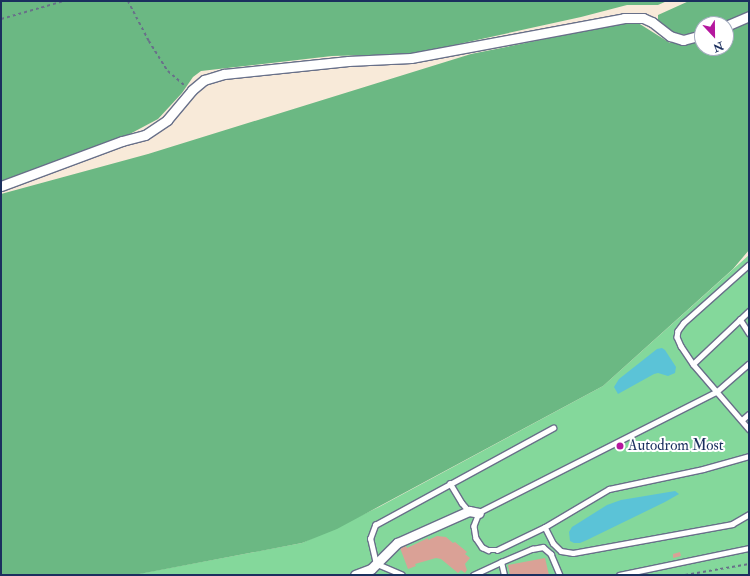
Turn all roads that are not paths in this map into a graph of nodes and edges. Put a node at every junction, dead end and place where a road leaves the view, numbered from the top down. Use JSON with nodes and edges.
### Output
{"nodes":[{"id":1,"x":749,"y":16,"type":"edge"},
{"id":2,"x":734,"y":23,"type":"edge"},
{"id":3,"x":694,"y":37,"type":"edge"},
{"id":4,"x":1,"y":186,"type":"edge"},
{"id":5,"x":749,"y":265,"type":"edge"},
{"id":6,"x":749,"y":311,"type":"edge"},
{"id":7,"x":740,"y":319,"type":"junction"},
{"id":8,"x":749,"y":333,"type":"edge"},
{"id":9,"x":693,"y":364,"type":"junction"},
{"id":10,"x":749,"y":364,"type":"edge"},
{"id":11,"x":717,"y":392,"type":"junction"},
{"id":12,"x":749,"y":414,"type":"edge"},
{"id":13,"x":742,"y":420,"type":"junction"},
{"id":14,"x":553,"y":428,"type":"dead end"},
{"id":15,"x":749,"y":430,"type":"edge"},
{"id":16,"x":749,"y":456,"type":"edge"},
{"id":17,"x":450,"y":483,"type":"junction"},
{"id":18,"x":469,"y":511,"type":"junction"},
{"id":19,"x":479,"y":513,"type":"junction"},
{"id":20,"x":749,"y":514,"type":"edge"},
{"id":21,"x":545,"y":527,"type":"junction"},
{"id":22,"x":749,"y":548,"type":"edge"},
{"id":23,"x":561,"y":550,"type":"junction"},
{"id":24,"x":551,"y":554,"type":"junction"},
{"id":25,"x":501,"y":562,"type":"junction"},
{"id":26,"x":376,"y":564,"type":"junction"},
{"id":27,"x":364,"y":574,"type":"edge"},
{"id":28,"x":355,"y":575,"type":"edge"},
{"id":29,"x":402,"y":575,"type":"edge"},
{"id":30,"x":473,"y":575,"type":"edge"},
{"id":31,"x":504,"y":575,"type":"edge"},
{"id":32,"x":560,"y":575,"type":"edge"},
{"id":33,"x":619,"y":575,"type":"edge"}],
"edges":[{"from":1,"to":2,"type":"street"},
{"from":3,"to":4,"type":"street"},
{"from":5,"to":9,"type":"lane"},
{"from":6,"to":7,"type":"lane"},
{"from":7,"to":8,"type":"lane"},
{"from":7,"to":9,"type":"lane"},
{"from":9,"to":11,"type":"lane"},
{"from":10,"to":11,"type":"lane"},
{"from":11,"to":13,"type":"lane"},
{"from":11,"to":19,"type":"lane"},
{"from":12,"to":13,"type":"lane"},
{"from":13,"to":15,"type":"lane"},
{"from":14,"to":17,"type":"lane"},
{"from":16,"to":21,"type":"lane"},
{"from":17,"to":18,"type":"lane"},
{"from":17,"to":26,"type":"lane"},
{"from":18,"to":19,"type":"street"},
{"from":18,"to":26,"type":"street"},
{"from":19,"to":21,"type":"lane"},
{"from":20,"to":23,"type":"lane"},
{"from":21,"to":23,"type":"lane"},
{"from":22,"to":33,"type":"lane"},
{"from":23,"to":24,"type":"lane"},
{"from":24,"to":25,"type":"lane"},
{"from":24,"to":32,"type":"lane"},
{"from":25,"to":30,"type":"lane"},
{"from":25,"to":31,"type":"lane"},
{"from":26,"to":27,"type":"street"},
{"from":26,"to":29,"type":"lane"},
{"from":27,"to":28,"type":"street"}]}
